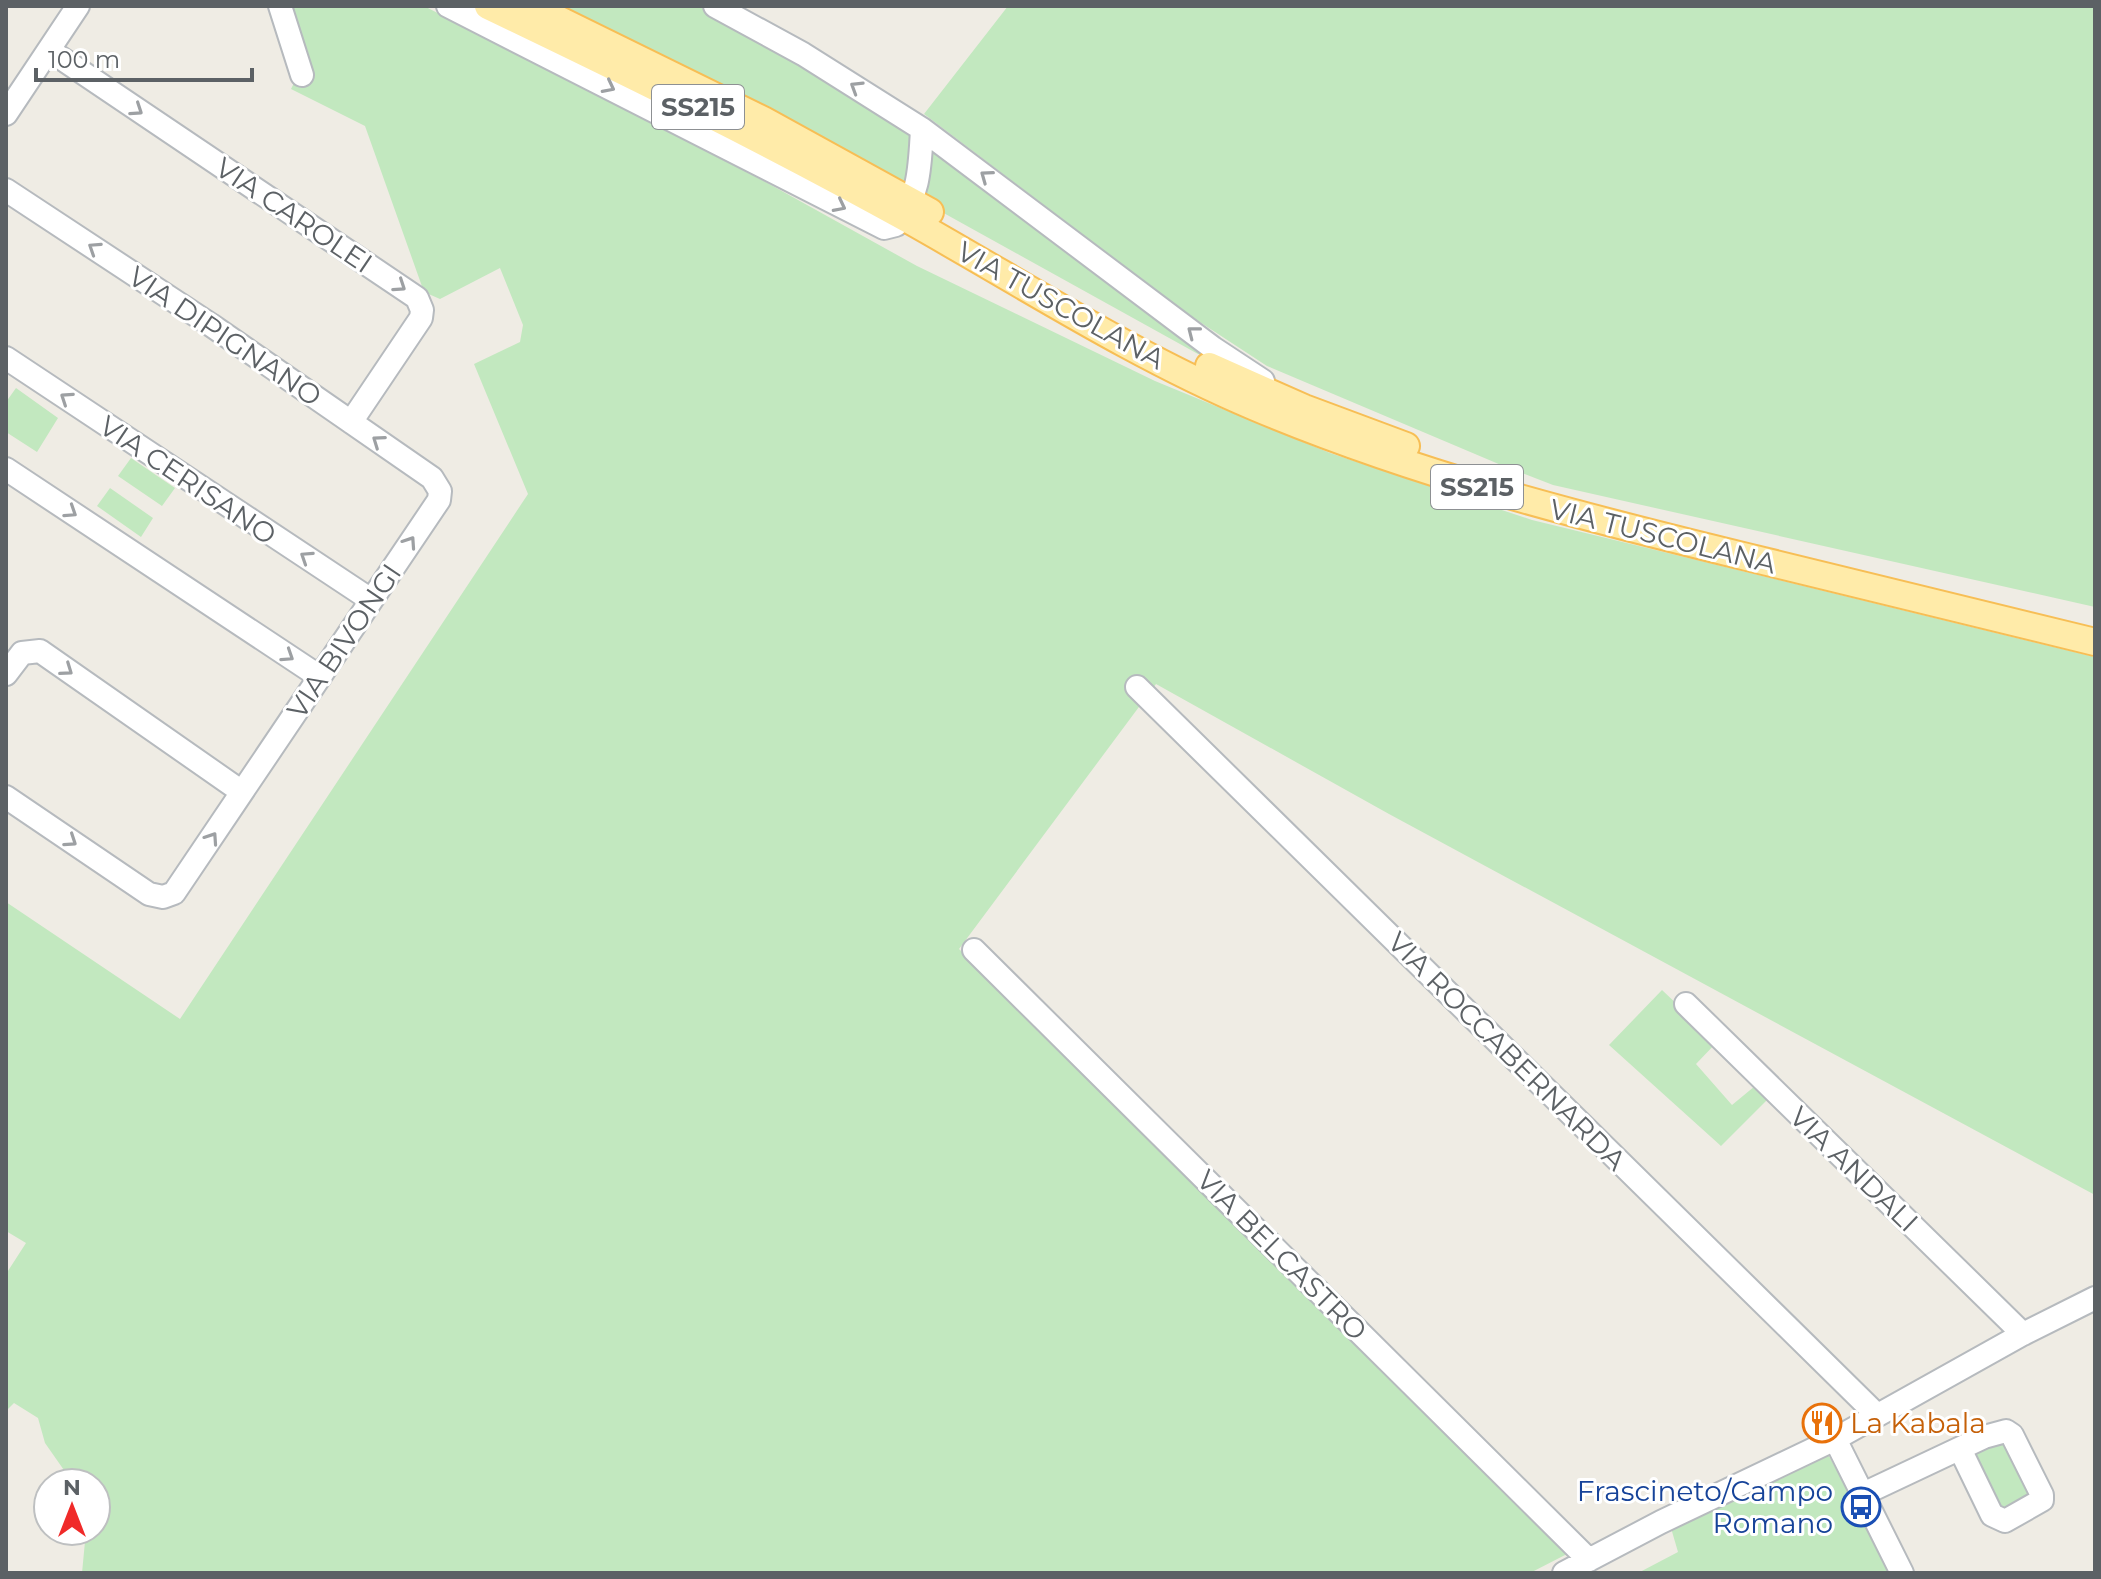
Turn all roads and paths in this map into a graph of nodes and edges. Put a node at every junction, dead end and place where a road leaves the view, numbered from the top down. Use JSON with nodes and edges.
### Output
{"nodes":[{"id":1,"x":78,"y":6,"type":"edge"},
{"id":2,"x":280,"y":6,"type":"edge"},
{"id":3,"x":448,"y":6,"type":"edge"},
{"id":4,"x":476,"y":6,"type":"edge"},
{"id":5,"x":488,"y":6,"type":"edge"},
{"id":6,"x":531,"y":6,"type":"edge"},
{"id":7,"x":715,"y":6,"type":"edge"},
{"id":8,"x":49,"y":50,"type":"junction"},
{"id":9,"x":539,"y":52,"type":"junction"},
{"id":10,"x":302,"y":75,"type":"dead end"},
{"id":11,"x":6,"y":114,"type":"edge"},
{"id":12,"x":922,"y":129,"type":"junction"},
{"id":13,"x":6,"y":190,"type":"edge"},
{"id":14,"x":908,"y":209,"type":"junction"},
{"id":15,"x":6,"y":358,"type":"edge"},
{"id":16,"x":1304,"y":408,"type":"junction"},
{"id":17,"x":351,"y":422,"type":"junction"},
{"id":18,"x":6,"y":469,"type":"edge"},
{"id":19,"x":440,"y":488,"type":"joint"},
{"id":20,"x":371,"y":600,"type":"junction"},
{"id":21,"x":2095,"y":624,"type":"edge"},
{"id":22,"x":2095,"y":642,"type":"edge"},
{"id":23,"x":6,"y":674,"type":"edge"},
{"id":24,"x":320,"y":677,"type":"junction"},
{"id":25,"x":1137,"y":687,"type":"dead end"},
{"id":26,"x":242,"y":792,"type":"junction"},
{"id":27,"x":6,"y":797,"type":"edge"},
{"id":28,"x":974,"y":950,"type":"dead end"},
{"id":29,"x":1686,"y":1004,"type":"dead end"},
{"id":30,"x":2095,"y":1298,"type":"edge"},
{"id":31,"x":2023,"y":1334,"type":"junction"},
{"id":32,"x":1877,"y":1415,"type":"junction"},
{"id":33,"x":1835,"y":1439,"type":"junction"},
{"id":34,"x":1960,"y":1449,"type":"dead end"},
{"id":35,"x":1861,"y":1495,"type":"junction"},
{"id":36,"x":1589,"y":1560,"type":"junction"},
{"id":37,"x":1564,"y":1573,"type":"edge"},
{"id":38,"x":1902,"y":1573,"type":"edge"}],
"edges":[{"from":1,"to":8,"type":"street"},
{"from":2,"to":10,"type":"street"},
{"from":3,"to":9,"type":"street"},
{"from":4,"to":9,"type":"street"},
{"from":5,"to":14,"type":"main road","name":"VIA TUSCOLANA","number":"SS215"},
{"from":6,"to":14,"type":"main road","name":"VIA TUSCOLANA","number":"SS215"},
{"from":12,"to":7,"type":"street","name":"VIA TUSCOLANA","one_way":true},
{"from":8,"to":11,"type":"street"},
{"from":8,"to":17,"type":"street","name":"VIA CAROLEI","one_way":true},
{"from":9,"to":14,"type":"street","one_way":true},
{"from":12,"to":14,"type":"street"},
{"from":16,"to":12,"type":"street","name":"VIA TUSCOLANA","one_way":true},
{"from":17,"to":13,"type":"street","name":"VIA DIPIGNANO","one_way":true},
{"from":14,"to":16,"type":"main road","name":"VIA TUSCOLANA","number":"SS215"},
{"from":14,"to":22,"type":"main road","name":"VIA TUSCOLANA","number":"SS215"},
{"from":20,"to":15,"type":"street","name":"VIA CERISANO","one_way":true},
{"from":16,"to":21,"type":"main road","name":"VIA TUSCOLANA","number":"SS215"},
{"from":19,"to":17,"type":"street","name":"VIA DIPIGNANO","one_way":true},
{"from":18,"to":24,"type":"street","one_way":true},
{"from":20,"to":19,"type":"street","name":"VIA BIVONGI","one_way":true},
{"from":20,"to":24,"type":"street","name":"VIA BIVONGI"},
{"from":23,"to":26,"type":"street","one_way":true},
{"from":24,"to":26,"type":"street","name":"VIA BIVONGI"},
{"from":25,"to":32,"type":"street","name":"VIA ROCCABERNARDA"},
{"from":27,"to":26,"type":"street","name":"VIA BIVONGI","one_way":true},
{"from":28,"to":36,"type":"street","name":"VIA BELCASTRO"},
{"from":29,"to":31,"type":"street","name":"VIA ANDALI"},
{"from":30,"to":31,"type":"street"},
{"from":31,"to":32,"type":"street"},
{"from":32,"to":33,"type":"street"},
{"from":33,"to":35,"type":"street"},
{"from":33,"to":36,"type":"street"},
{"from":34,"to":35,"type":"street"},
{"from":35,"to":38,"type":"street"},
{"from":36,"to":37,"type":"street"}]}
